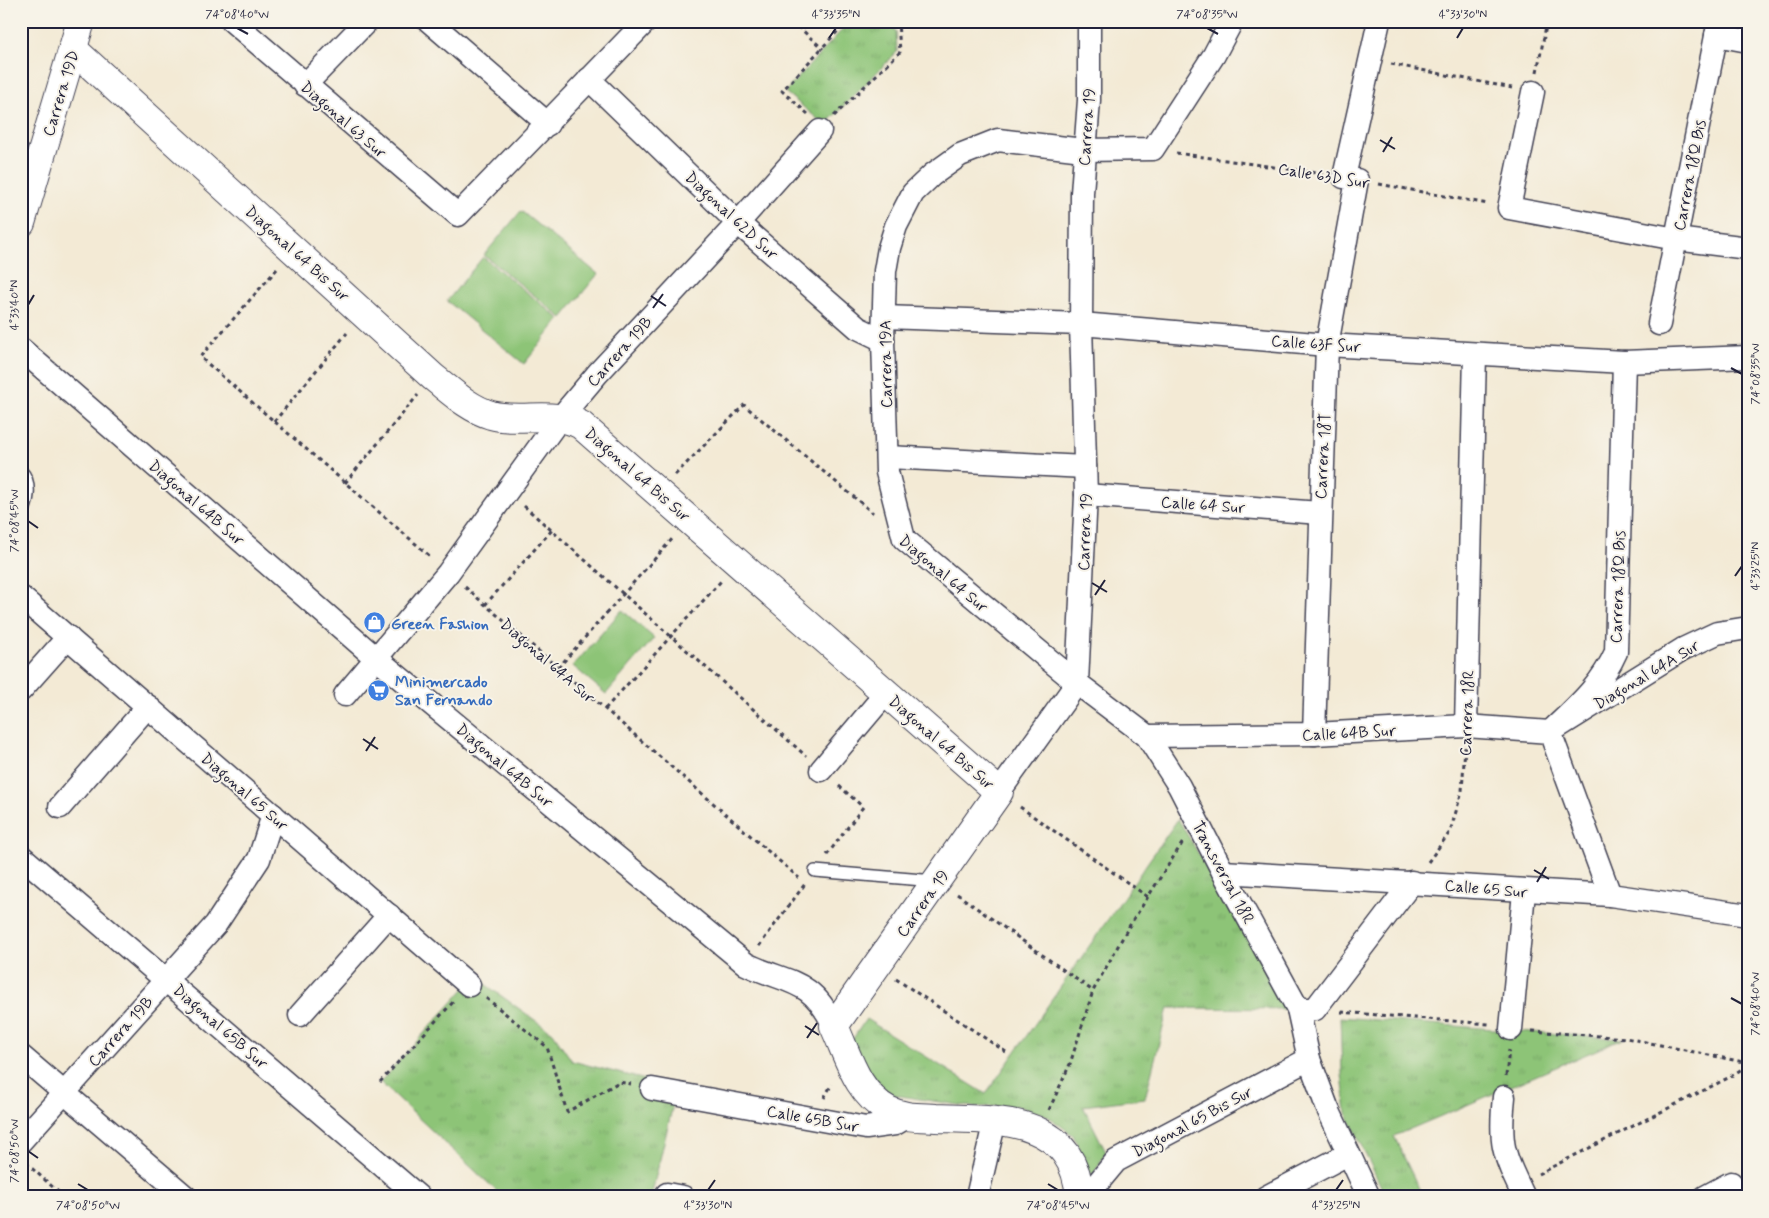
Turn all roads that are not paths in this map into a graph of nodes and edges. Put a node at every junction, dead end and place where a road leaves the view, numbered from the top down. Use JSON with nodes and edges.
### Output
{"nodes":[{"id":1,"x":81,"y":21,"type":"edge"},
{"id":2,"x":232,"y":21,"type":"edge"},
{"id":3,"x":367,"y":21,"type":"edge"},
{"id":4,"x":429,"y":21,"type":"edge"},
{"id":5,"x":1089,"y":21,"type":"edge"},
{"id":6,"x":1232,"y":21,"type":"edge"},
{"id":7,"x":1379,"y":21,"type":"edge"},
{"id":8,"x":634,"y":25,"type":"edge"},
{"id":9,"x":1748,"y":41,"type":"edge"},
{"id":10,"x":73,"y":49,"type":"junction"},
{"id":11,"x":589,"y":79,"type":"junction"},
{"id":12,"x":305,"y":85,"type":"junction"},
{"id":13,"x":1532,"y":92,"type":"road end"},
{"id":14,"x":548,"y":124,"type":"junction"},
{"id":15,"x":822,"y":129,"type":"road end"},
{"id":16,"x":1084,"y":150,"type":"junction"},
{"id":17,"x":27,"y":181,"type":"edge"},
{"id":18,"x":21,"y":223,"type":"edge"},
{"id":19,"x":738,"y":223,"type":"junction"},
{"id":20,"x":1676,"y":239,"type":"junction"},
{"id":21,"x":1748,"y":248,"type":"edge"},
{"id":22,"x":884,"y":317,"type":"junction"},
{"id":23,"x":1081,"y":324,"type":"junction"},
{"id":24,"x":1659,"y":324,"type":"dead end"},
{"id":25,"x":883,"y":340,"type":"junction"},
{"id":26,"x":1327,"y":345,"type":"junction"},
{"id":27,"x":21,"y":349,"type":"edge"},
{"id":28,"x":1475,"y":354,"type":"junction"},
{"id":29,"x":1748,"y":357,"type":"edge"},
{"id":30,"x":1624,"y":362,"type":"junction"},
{"id":31,"x":560,"y":418,"type":"junction"},
{"id":32,"x":887,"y":457,"type":"junction"},
{"id":33,"x":1085,"y":467,"type":"junction"},
{"id":34,"x":21,"y":471,"type":"edge"},
{"id":35,"x":1086,"y":495,"type":"junction"},
{"id":36,"x":1320,"y":514,"type":"junction"},
{"id":37,"x":21,"y":517,"type":"edge"},
{"id":38,"x":904,"y":539,"type":"joint"},
{"id":39,"x":21,"y":597,"type":"edge"},
{"id":40,"x":1748,"y":628,"type":"edge"},
{"id":41,"x":68,"y":637,"type":"junction"},
{"id":42,"x":377,"y":659,"type":"junction"},
{"id":43,"x":1077,"y":683,"type":"junction"},
{"id":44,"x":21,"y":690,"type":"edge"},
{"id":45,"x":886,"y":693,"type":"junction"},
{"id":46,"x":345,"y":695,"type":"dead end"},
{"id":47,"x":148,"y":706,"type":"junction"},
{"id":48,"x":1466,"y":726,"type":"junction"},
{"id":49,"x":1550,"y":732,"type":"junction"},
{"id":50,"x":1314,"y":734,"type":"junction"},
{"id":51,"x":1147,"y":736,"type":"junction"},
{"id":52,"x":821,"y":770,"type":"road end"},
{"id":53,"x":999,"y":792,"type":"junction"},
{"id":54,"x":60,"y":807,"type":"dead end"},
{"id":55,"x":273,"y":814,"type":"junction"},
{"id":56,"x":21,"y":856,"type":"edge"},
{"id":57,"x":815,"y":871,"type":"dead end"},
{"id":58,"x":1223,"y":872,"type":"junction"},
{"id":59,"x":938,"y":881,"type":"junction"},
{"id":60,"x":1412,"y":882,"type":"junction"},
{"id":61,"x":1524,"y":892,"type":"junction"},
{"id":62,"x":1610,"y":895,"type":"junction"},
{"id":63,"x":388,"y":915,"type":"junction"},
{"id":64,"x":1748,"y":916,"type":"edge"},
{"id":65,"x":167,"y":980,"type":"junction"},
{"id":66,"x":469,"y":985,"type":"road end"},
{"id":67,"x":1298,"y":1009,"type":"junction"},
{"id":68,"x":300,"y":1015,"type":"dead end"},
{"id":69,"x":834,"y":1026,"type":"junction"},
{"id":70,"x":1511,"y":1029,"type":"road end"},
{"id":71,"x":21,"y":1056,"type":"edge"},
{"id":72,"x":1309,"y":1059,"type":"junction"},
{"id":73,"x":652,"y":1089,"type":"road end"},
{"id":74,"x":65,"y":1093,"type":"junction"},
{"id":75,"x":1504,"y":1097,"type":"road end"},
{"id":76,"x":907,"y":1117,"type":"junction"},
{"id":77,"x":995,"y":1120,"type":"junction"},
{"id":78,"x":21,"y":1141,"type":"edge"},
{"id":79,"x":1348,"y":1154,"type":"junction"},
{"id":80,"x":1731,"y":1183,"type":"dead end"},
{"id":81,"x":1521,"y":1191,"type":"edge"},
{"id":82,"x":186,"y":1197,"type":"edge"},
{"id":83,"x":419,"y":1197,"type":"edge"},
{"id":84,"x":977,"y":1197,"type":"edge"},
{"id":85,"x":1080,"y":1197,"type":"edge"},
{"id":86,"x":1086,"y":1197,"type":"edge"},
{"id":87,"x":1266,"y":1197,"type":"edge"},
{"id":88,"x":1369,"y":1197,"type":"edge"},
{"id":89,"x":1705,"y":1197,"type":"edge"}],
"edges":[{"from":1,"to":10,"type":"street","name":"Carrera 19D"},
{"from":2,"to":12,"type":"street","name":"Diagonal 63 Sur"},
{"from":3,"to":12,"type":"street"},
{"from":4,"to":14,"type":"street"},
{"from":5,"to":16,"type":"street","name":"Carrera 19"},
{"from":6,"to":16,"type":"street"},
{"from":7,"to":26,"type":"street","name":"Carrera 18T"},
{"from":8,"to":11,"type":"street"},
{"from":9,"to":20,"type":"street","name":"Carrera 18Q Bis"},
{"from":10,"to":17,"type":"street","name":"Carrera 19D"},
{"from":10,"to":31,"type":"street","name":"Diagonal 64 Bis Sur"},
{"from":11,"to":14,"type":"street"},
{"from":11,"to":19,"type":"street","name":"Diagonal 62D Sur"},
{"from":12,"to":14,"type":"street","name":"Diagonal 63 Sur"},
{"from":13,"to":20,"type":"street"},
{"from":15,"to":19,"type":"street","name":"Carrera 19B"},
{"from":16,"to":22,"type":"street","name":"Carrera 19A"},
{"from":16,"to":23,"type":"street","name":"Carrera 19"},
{"from":17,"to":18,"type":"street","name":"Carrera 19D"},
{"from":19,"to":25,"type":"street","name":"Diagonal 62D Sur"},
{"from":19,"to":31,"type":"street","name":"Carrera 19B"},
{"from":20,"to":21,"type":"street"},
{"from":20,"to":24,"type":"street","name":"Carrera 18Q Bis"},
{"from":22,"to":23,"type":"street","name":"Calle 63F Sur"},
{"from":22,"to":25,"type":"street","name":"Carrera 19A"},
{"from":23,"to":26,"type":"street","name":"Calle 63F Sur"},
{"from":23,"to":33,"type":"street","name":"Carrera 19"},
{"from":25,"to":32,"type":"street","name":"Carrera 19A"},
{"from":26,"to":28,"type":"street","name":"Calle 63F Sur"},
{"from":26,"to":36,"type":"street","name":"Carrera 18T"},
{"from":27,"to":42,"type":"street","name":"Diagonal 64B Sur"},
{"from":28,"to":30,"type":"street","name":"Calle 63F Sur"},
{"from":28,"to":48,"type":"street","name":"Carrera 18R"},
{"from":29,"to":30,"type":"street","name":"Calle 63F Sur"},
{"from":30,"to":49,"type":"street","name":"Carrera 18Q Bis"},
{"from":31,"to":42,"type":"street","name":"Carrera 19B"},
{"from":31,"to":45,"type":"street","name":"Diagonal 64 Bis Sur"},
{"from":32,"to":33,"type":"street"},
{"from":32,"to":38,"type":"street","name":"Carrera 19A"},
{"from":33,"to":35,"type":"street","name":"Carrera 19"},
{"from":34,"to":37,"type":"lane"},
{"from":35,"to":36,"type":"street","name":"Calle 64 Sur"},
{"from":35,"to":43,"type":"street","name":"Carrera 19"},
{"from":36,"to":50,"type":"street","name":"Carrera 18T"},
{"from":38,"to":43,"type":"street","name":"Diagonal 64 Sur"},
{"from":39,"to":41,"type":"street","name":"Diagonal 65 Sur"},
{"from":40,"to":49,"type":"street","name":"Diagonal 64A Sur"},
{"from":41,"to":44,"type":"street"},
{"from":41,"to":47,"type":"street","name":"Diagonal 65 Sur"},
{"from":42,"to":46,"type":"street","name":"Carrera 19B"},
{"from":42,"to":69,"type":"street","name":"Diagonal 64B Sur"},
{"from":43,"to":51,"type":"street","name":"Diagonal 64 Sur"},
{"from":43,"to":53,"type":"street","name":"Carrera 19"},
{"from":45,"to":52,"type":"street"},
{"from":45,"to":53,"type":"street","name":"Diagonal 64 Bis Sur"},
{"from":47,"to":54,"type":"street"},
{"from":47,"to":55,"type":"street","name":"Diagonal 65 Sur"},
{"from":48,"to":49,"type":"street","name":"Calle 64B Sur"},
{"from":48,"to":50,"type":"street","name":"Calle 64B Sur"},
{"from":49,"to":62,"type":"street"},
{"from":50,"to":51,"type":"street","name":"Calle 64B Sur"},
{"from":51,"to":58,"type":"street","name":"Transversal 18R"},
{"from":53,"to":59,"type":"street","name":"Carrera 19"},
{"from":55,"to":63,"type":"street","name":"Diagonal 65 Sur"},
{"from":55,"to":65,"type":"street","name":"Carrera 19B"},
{"from":56,"to":65,"type":"street","name":"Diagonal 65B Sur"},
{"from":57,"to":59,"type":"lane"},
{"from":58,"to":60,"type":"street","name":"Calle 65 Sur"},
{"from":58,"to":67,"type":"street","name":"Transversal 18R"},
{"from":59,"to":69,"type":"street","name":"Carrera 19"},
{"from":60,"to":61,"type":"street","name":"Calle 65 Sur"},
{"from":60,"to":67,"type":"street"},
{"from":61,"to":62,"type":"street","name":"Calle 65 Sur"},
{"from":61,"to":70,"type":"street"},
{"from":62,"to":64,"type":"street","name":"Calle 65 Sur"},
{"from":63,"to":66,"type":"street","name":"Diagonal 65 Sur"},
{"from":63,"to":68,"type":"street"},
{"from":65,"to":74,"type":"street","name":"Carrera 19B"},
{"from":65,"to":83,"type":"street","name":"Diagonal 65B Sur"},
{"from":67,"to":72,"type":"street","name":"Transversal 18R"},
{"from":69,"to":76,"type":"street","name":"Diagonal 64B Sur"},
{"from":71,"to":74,"type":"street"},
{"from":72,"to":79,"type":"street","name":"Transversal 18R"},
{"from":72,"to":86,"type":"street","name":"Diagonal 65 Bis Sur"},
{"from":73,"to":76,"type":"street","name":"Calle 65B Sur"},
{"from":74,"to":78,"type":"street","name":"Carrera 19B"},
{"from":74,"to":82,"type":"street"},
{"from":75,"to":81,"type":"street"},
{"from":76,"to":77,"type":"street","name":"Calle 65B Sur"},
{"from":77,"to":84,"type":"street"},
{"from":77,"to":85,"type":"street","name":"Calle 65B Sur"},
{"from":79,"to":87,"type":"street"},
{"from":79,"to":88,"type":"street","name":"Transversal 18R"},
{"from":80,"to":89,"type":"street"}]}
